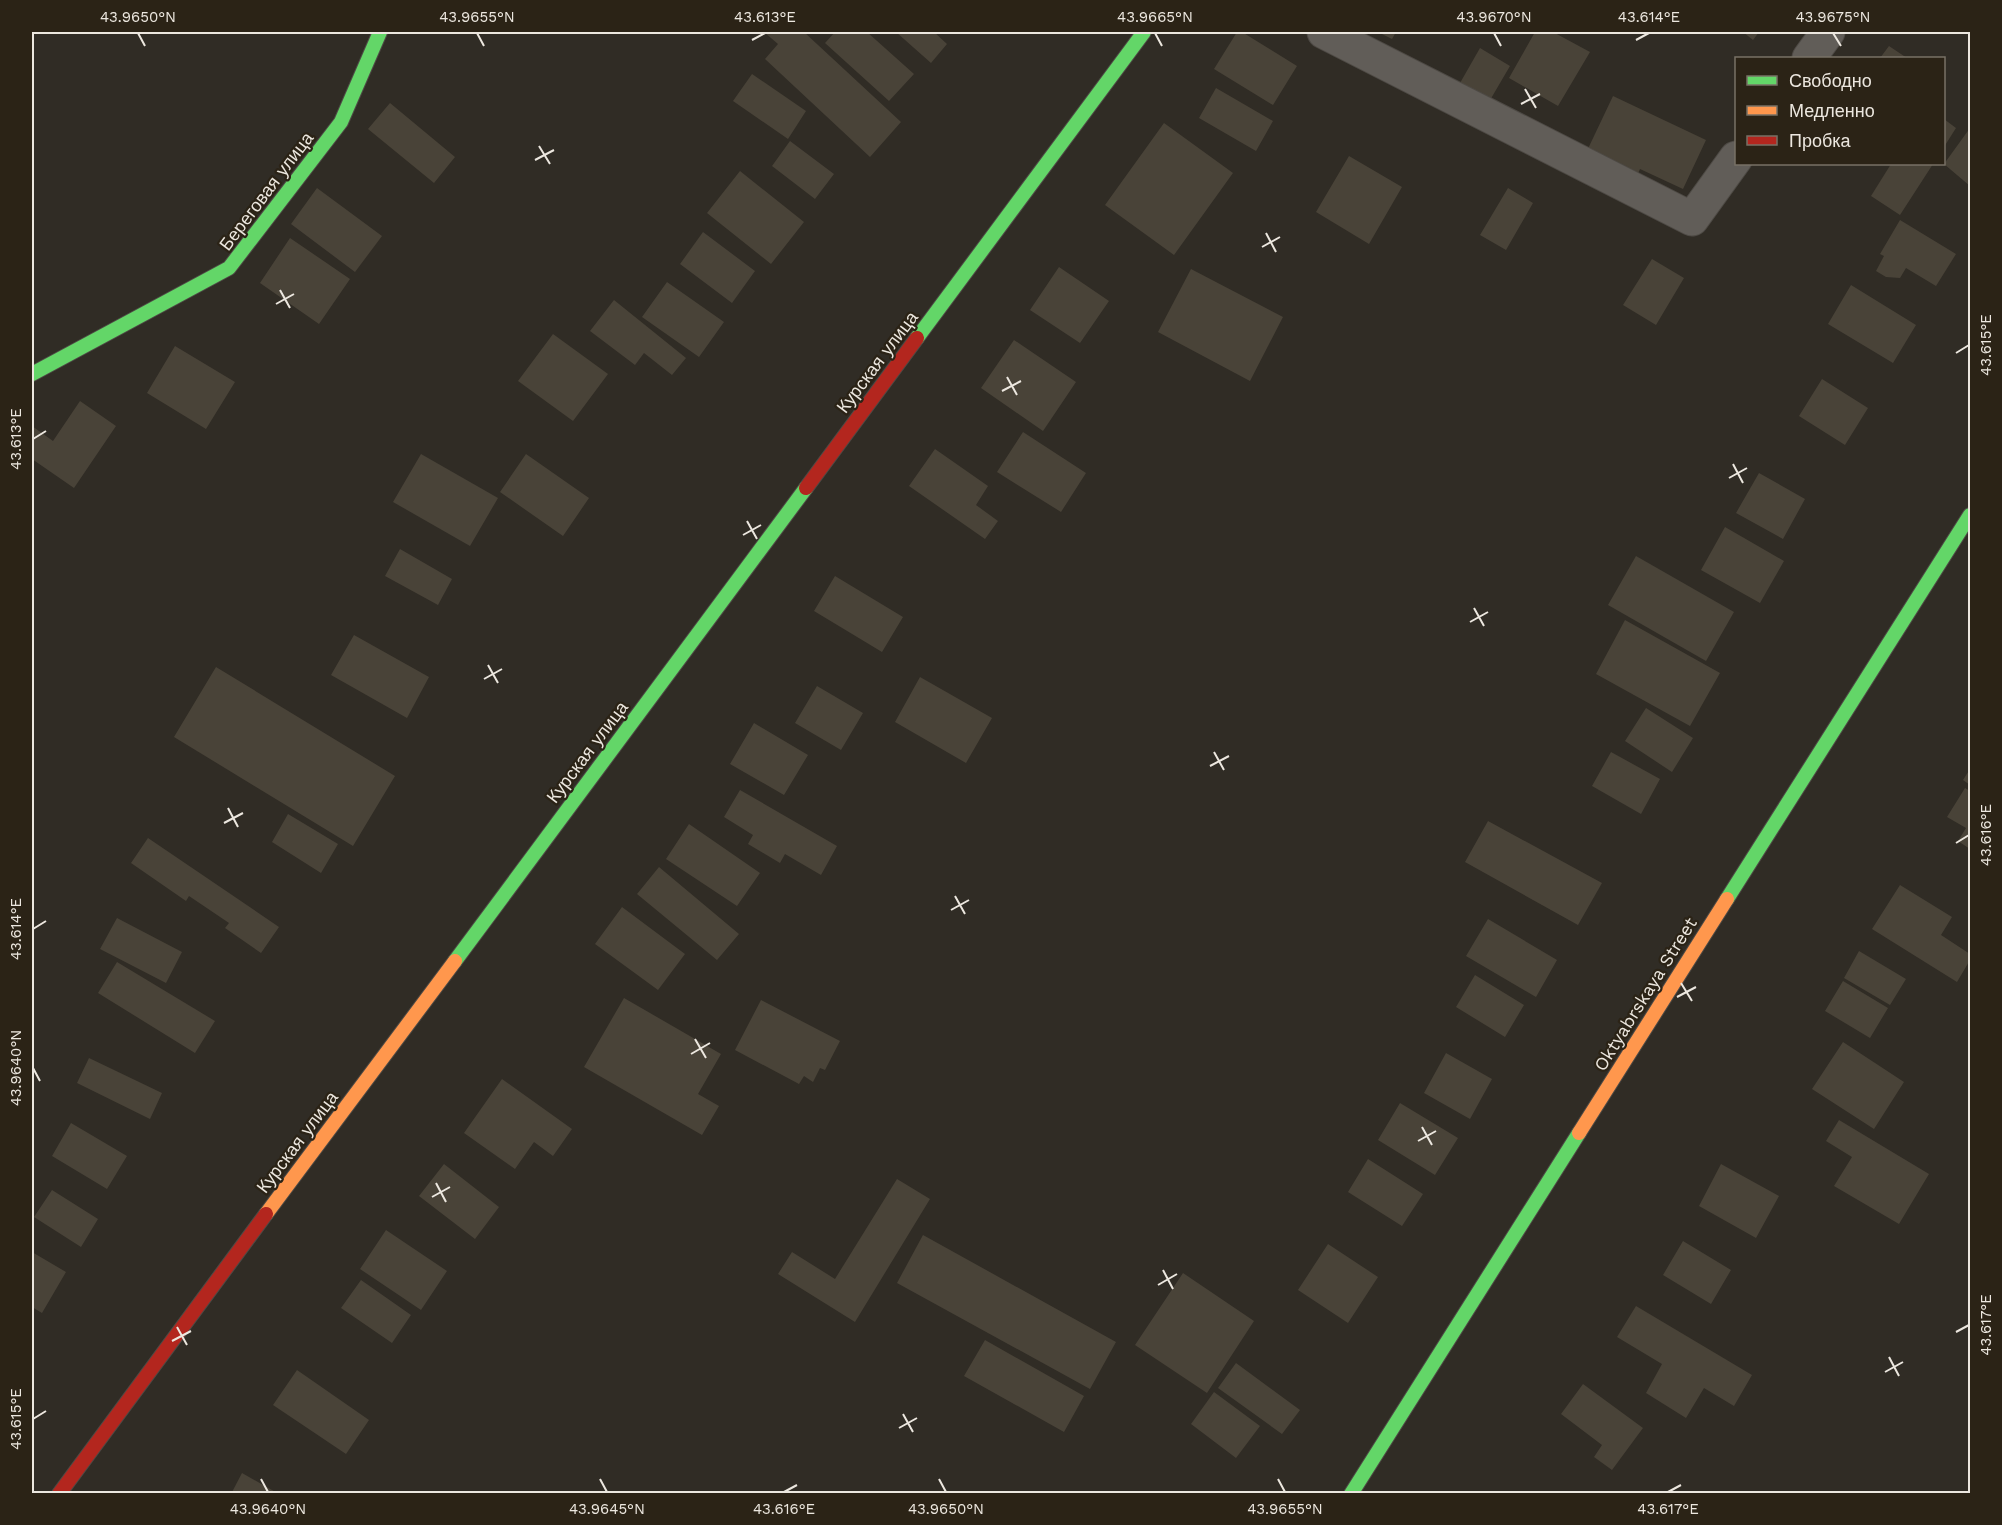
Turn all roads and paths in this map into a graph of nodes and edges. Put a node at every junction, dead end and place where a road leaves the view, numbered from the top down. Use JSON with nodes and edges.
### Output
{"nodes":[{"id":1,"x":380,"y":32,"type":"edge"},
{"id":2,"x":1144,"y":32,"type":"edge"},
{"id":3,"x":1324,"y":32,"type":"edge"},
{"id":4,"x":1828,"y":32,"type":"edge"},
{"id":5,"x":1810,"y":57,"type":"edge"},
{"id":6,"x":1735,"y":161,"type":"edge"},
{"id":7,"x":32,"y":374,"type":"edge"},
{"id":8,"x":1971,"y":514,"type":"edge"},
{"id":9,"x":59,"y":1494,"type":"edge"},
{"id":10,"x":1351,"y":1494,"type":"edge"}],
"edges":[{"from":1,"to":7,"type":"street","name":"Береговая улица"},
{"from":2,"to":9,"type":"street","name":"Курская улица"},
{"from":3,"to":6,"type":"street"},
{"from":4,"to":5,"type":"street"},
{"from":8,"to":10,"type":"street","name":"Oktyabrskaya Street"}]}
